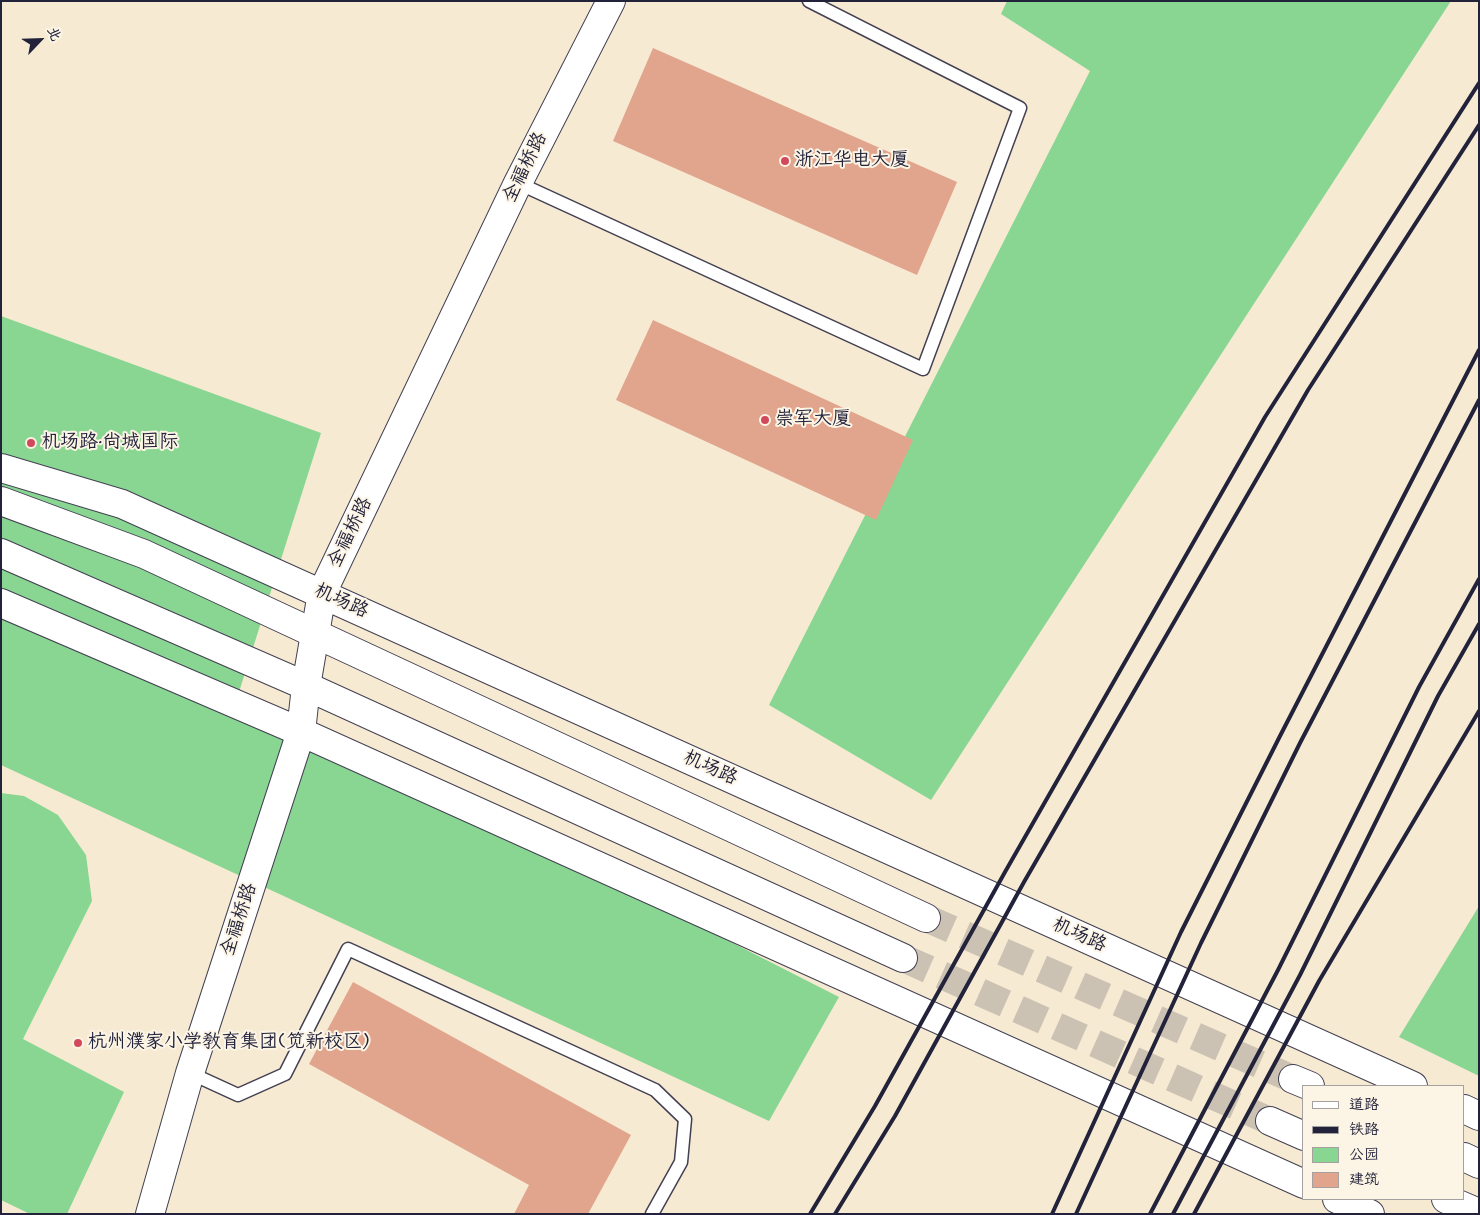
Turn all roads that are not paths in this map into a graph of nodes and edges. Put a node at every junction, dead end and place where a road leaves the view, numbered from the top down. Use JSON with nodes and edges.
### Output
{"nodes":[{"id":1,"x":611,"y":1,"type":"edge"},
{"id":2,"x":809,"y":1,"type":"edge"},
{"id":3,"x":518,"y":183,"type":"junction"},
{"id":4,"x":1,"y":468,"type":"edge"},
{"id":5,"x":1,"y":501,"type":"edge"},
{"id":6,"x":1,"y":553,"type":"edge"},
{"id":7,"x":322,"y":593,"type":"junction"},
{"id":8,"x":1,"y":603,"type":"edge"},
{"id":9,"x":316,"y":633,"type":"junction"},
{"id":10,"x":306,"y":686,"type":"junction"},
{"id":11,"x":301,"y":732,"type":"junction"},
{"id":12,"x":926,"y":918,"type":"tunnel mouth"},
{"id":13,"x":903,"y":958,"type":"tunnel mouth"},
{"id":14,"x":190,"y":1073,"type":"junction"},
{"id":15,"x":1411,"y":1085,"type":"edge"},
{"id":16,"x":1465,"y":1109,"type":"edge"},
{"id":17,"x":1479,"y":1116,"type":"edge"},
{"id":18,"x":1270,"y":1121,"type":"tunnel mouth"},
{"id":19,"x":1302,"y":1135,"type":"edge"},
{"id":20,"x":1465,"y":1157,"type":"edge"},
{"id":21,"x":1479,"y":1164,"type":"edge"},
{"id":22,"x":1302,"y":1183,"type":"edge"},
{"id":23,"x":1339,"y":1200,"type":"edge"},
{"id":24,"x":1448,"y":1200,"type":"edge"},
{"id":25,"x":1479,"y":1213,"type":"edge"},
{"id":26,"x":150,"y":1214,"type":"edge"},
{"id":27,"x":652,"y":1214,"type":"edge"},
{"id":28,"x":1370,"y":1214,"type":"edge"}],
"edges":[{"from":1,"to":3,"type":"main road","name":"全福桥路"},
{"from":2,"to":3,"type":"lane"},
{"from":3,"to":7,"type":"main road","name":"全福桥路"},
{"from":4,"to":7,"type":"main road","name":"机场路"},
{"from":5,"to":9,"type":"main road","name":"机场路"},
{"from":6,"to":10,"type":"main road"},
{"from":7,"to":9,"type":"main road","name":"全福桥路"},
{"from":7,"to":15,"type":"main road","name":"机场路"},
{"from":8,"to":11,"type":"main road"},
{"from":9,"to":10,"type":"main road","name":"全福桥路"},
{"from":9,"to":12,"type":"main road","name":"机场路"},
{"from":10,"to":11,"type":"main road","name":"全福桥路"},
{"from":10,"to":13,"type":"main road"},
{"from":11,"to":14,"type":"main road","name":"全福桥路"},
{"from":11,"to":22,"type":"main road"},
{"from":14,"to":26,"type":"main road","name":"全福桥路"},
{"from":14,"to":27,"type":"lane"},
{"from":16,"to":17,"type":"main road"},
{"from":18,"to":19,"type":"main road"},
{"from":20,"to":21,"type":"main road"},
{"from":23,"to":28,"type":"main road"},
{"from":24,"to":25,"type":"main road"}]}
